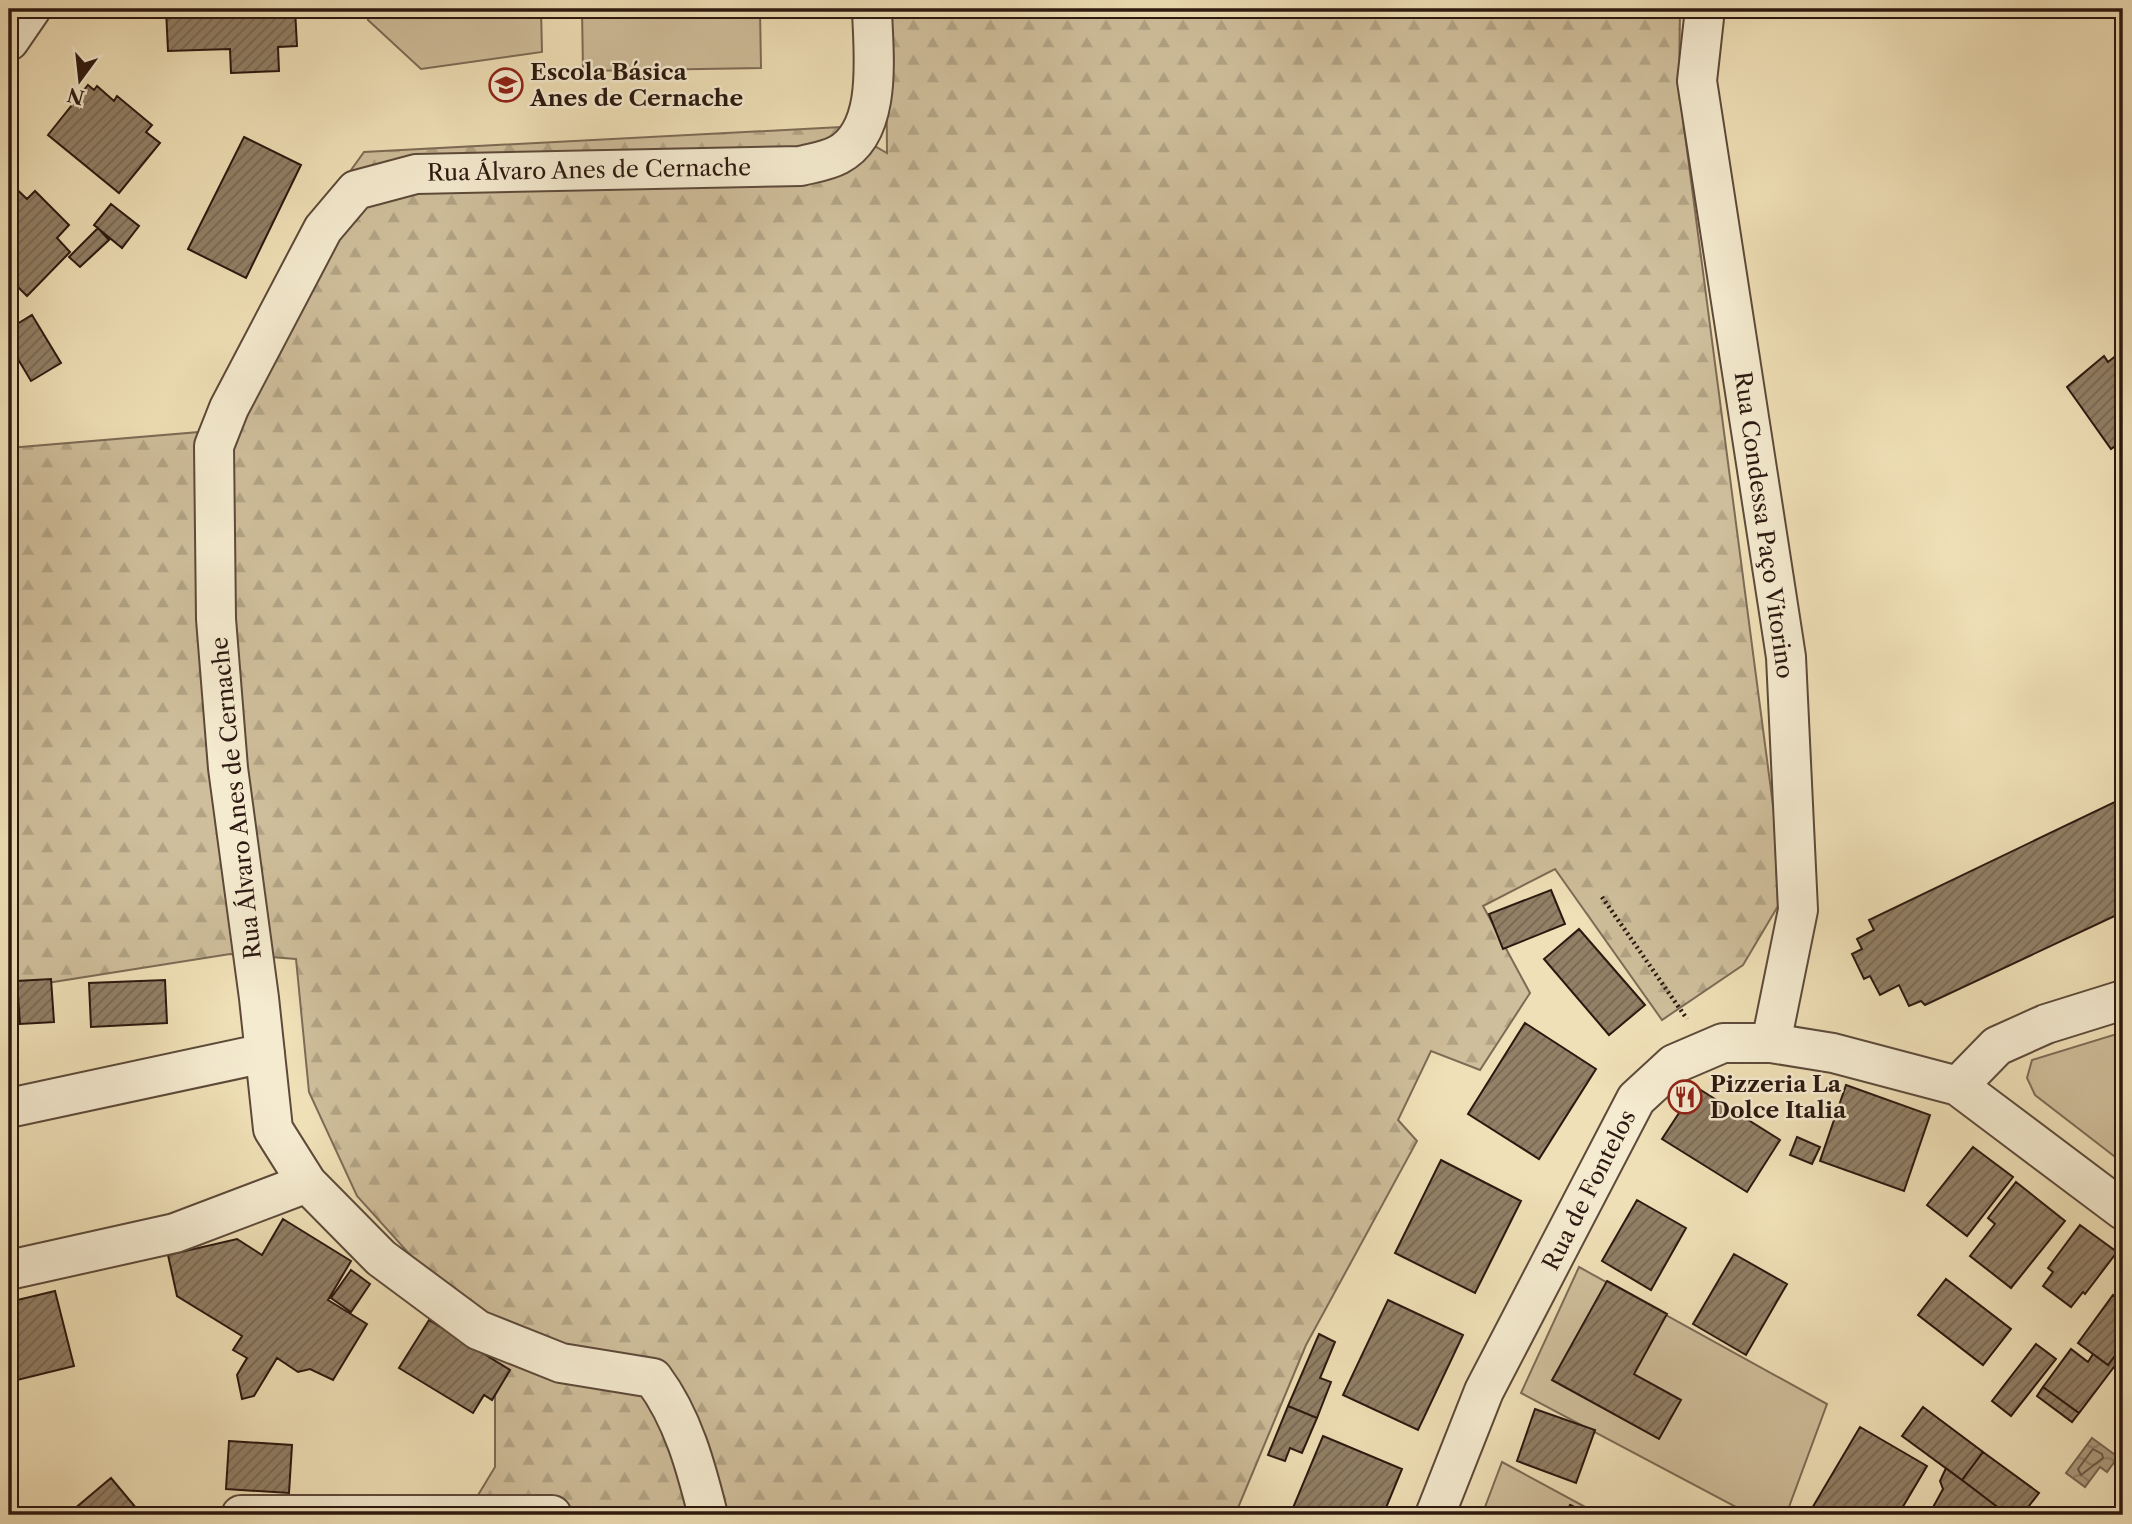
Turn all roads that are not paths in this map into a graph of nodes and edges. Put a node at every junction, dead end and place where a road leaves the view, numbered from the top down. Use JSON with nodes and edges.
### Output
{"nodes":[{"id":1,"x":31,"y":9,"type":"edge"},
{"id":2,"x":872,"y":9,"type":"edge"},
{"id":3,"x":1705,"y":9,"type":"edge"},
{"id":4,"x":9,"y":41,"type":"edge"},
{"id":5,"x":2123,"y":1000,"type":"edge"},
{"id":6,"x":1771,"y":1043,"type":"junction"},
{"id":7,"x":265,"y":1053,"type":"junction"},
{"id":8,"x":1958,"y":1086,"type":"junction"},
{"id":9,"x":9,"y":1108,"type":"edge"},
{"id":10,"x":307,"y":1183,"type":"junction"},
{"id":11,"x":2123,"y":1210,"type":"edge"},
{"id":12,"x":9,"y":1270,"type":"edge"},
{"id":13,"x":242,"y":1515,"type":"edge"},
{"id":14,"x":552,"y":1515,"type":"edge"},
{"id":15,"x":708,"y":1515,"type":"edge"},
{"id":16,"x":1435,"y":1515,"type":"edge"}],
"edges":[{"from":1,"to":4,"type":"street"},
{"from":2,"to":7,"type":"street","name":"Rua Álvaro Anes de Cernache"},
{"from":3,"to":6,"type":"street","name":"Rua Condessa Paço Vitorino"},
{"from":5,"to":8,"type":"street"},
{"from":6,"to":8,"type":"street","name":"Rua de Fontelos"},
{"from":6,"to":16,"type":"street","name":"Rua de Fontelos"},
{"from":7,"to":9,"type":"street"},
{"from":7,"to":10,"type":"street","name":"Rua Álvaro Anes de Cernache"},
{"from":8,"to":11,"type":"street","name":"Rua de Fontelos"},
{"from":10,"to":12,"type":"street"},
{"from":10,"to":15,"type":"street","name":"Rua Álvaro Anes de Cernache"},
{"from":13,"to":14,"type":"street"}]}
